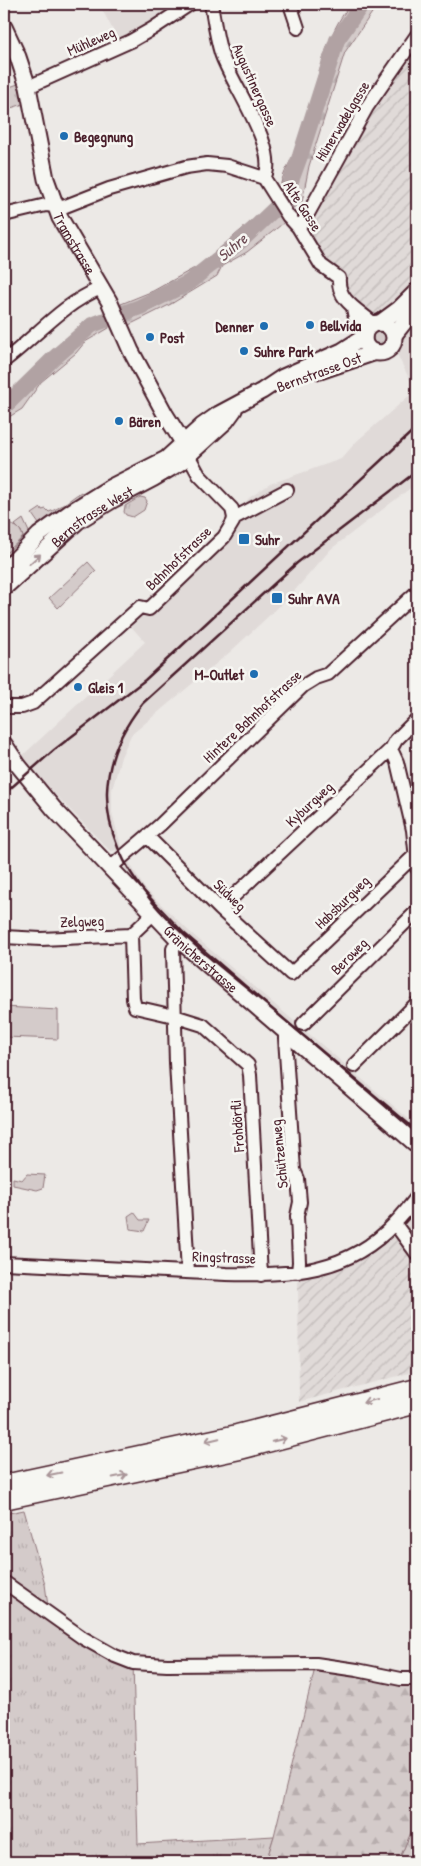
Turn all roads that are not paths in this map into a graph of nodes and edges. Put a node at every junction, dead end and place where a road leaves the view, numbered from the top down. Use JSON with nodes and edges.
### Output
{"nodes":[{"id":1,"x":190,"y":4,"type":"edge"},
{"id":2,"x":211,"y":4,"type":"edge"},
{"id":3,"x":290,"y":4,"type":"edge"},
{"id":4,"x":4,"y":26,"type":"edge"},
{"id":5,"x":298,"y":28,"type":"dead end"},
{"id":6,"x":417,"y":36,"type":"edge"},
{"id":7,"x":28,"y":87,"type":"junction"},
{"id":8,"x":264,"y":178,"type":"junction"},
{"id":9,"x":54,"y":206,"type":"junction"},
{"id":10,"x":4,"y":215,"type":"edge"},
{"id":11,"x":298,"y":227,"type":"junction"},
{"id":12,"x":101,"y":288,"type":"junction"},
{"id":13,"x":417,"y":291,"type":"edge"},
{"id":14,"x":417,"y":306,"type":"edge"},
{"id":15,"x":353,"y":308,"type":"junction"},
{"id":16,"x":377,"y":324,"type":"junction"},
{"id":17,"x":394,"y":335,"type":"junction"},
{"id":18,"x":364,"y":337,"type":"junction"},
{"id":19,"x":376,"y":352,"type":"junction"},
{"id":20,"x":4,"y":360,"type":"edge"},
{"id":21,"x":262,"y":391,"type":"junction"},
{"id":22,"x":186,"y":449,"type":"junction"},
{"id":23,"x":287,"y":490,"type":"dead end"},
{"id":24,"x":234,"y":518,"type":"junction"},
{"id":25,"x":4,"y":571,"type":"edge"},
{"id":26,"x":4,"y":588,"type":"edge"},
{"id":27,"x":417,"y":592,"type":"edge"},
{"id":28,"x":4,"y":708,"type":"edge"},
{"id":29,"x":417,"y":720,"type":"edge"},
{"id":30,"x":5,"y":747,"type":"edge"},
{"id":31,"x":390,"y":749,"type":"junction"},
{"id":32,"x":148,"y":837,"type":"junction"},
{"id":33,"x":416,"y":854,"type":"junction"},
{"id":34,"x":111,"y":867,"type":"junction"},
{"id":35,"x":417,"y":868,"type":"edge"},
{"id":36,"x":220,"y":909,"type":"junction"},
{"id":37,"x":417,"y":911,"type":"edge"},
{"id":38,"x":153,"y":914,"type":"junction"},
{"id":39,"x":131,"y":935,"type":"junction"},
{"id":40,"x":4,"y":936,"type":"edge"},
{"id":41,"x":178,"y":939,"type":"junction"},
{"id":42,"x":291,"y":974,"type":"joint"},
{"id":43,"x":417,"y":1003,"type":"edge"},
{"id":44,"x":174,"y":1016,"type":"junction"},
{"id":45,"x":303,"y":1024,"type":"dead end"},
{"id":46,"x":288,"y":1033,"type":"junction"},
{"id":47,"x":354,"y":1066,"type":"dead end"},
{"id":48,"x":417,"y":1145,"type":"edge"},
{"id":49,"x":417,"y":1197,"type":"edge"},
{"id":50,"x":395,"y":1224,"type":"junction"},
{"id":51,"x":417,"y":1254,"type":"edge"},
{"id":52,"x":4,"y":1263,"type":"edge"},
{"id":53,"x":188,"y":1272,"type":"junction"},
{"id":54,"x":298,"y":1272,"type":"junction"},
{"id":55,"x":261,"y":1274,"type":"junction"},
{"id":56,"x":417,"y":1388,"type":"edge"},
{"id":57,"x":417,"y":1404,"type":"edge"},
{"id":58,"x":4,"y":1484,"type":"edge"},
{"id":59,"x":4,"y":1500,"type":"edge"},
{"id":60,"x":4,"y":1582,"type":"edge"},
{"id":61,"x":417,"y":1679,"type":"edge"}],
"edges":[{"from":1,"to":7,"type":"street","name":"Mühleweg"},
{"from":2,"to":8,"type":"street","name":"Augustinergasse"},
{"from":3,"to":5,"type":"street"},
{"from":4,"to":7,"type":"main road","name":"Tramstrasse"},
{"from":6,"to":11,"type":"street","name":"Hünerwadelgasse"},
{"from":7,"to":9,"type":"main road","name":"Tramstrasse"},
{"from":8,"to":9,"type":"street","name":"Alte Gasse"},
{"from":8,"to":11,"type":"street","name":"Alte Gasse"},
{"from":9,"to":10,"type":"street","name":"Alte Gasse"},
{"from":9,"to":12,"type":"main road","name":"Tramstrasse"},
{"from":11,"to":15,"type":"street","name":"Alte Gasse"},
{"from":12,"to":20,"type":"street"},
{"from":12,"to":22,"type":"main road","name":"Tramstrasse"},
{"from":13,"to":16,"type":"main road"},
{"from":14,"to":17,"type":"main road"},
{"from":15,"to":16,"type":"street","name":"Alte Gasse"},
{"from":15,"to":18,"type":"street"},
{"from":16,"to":17,"type":"main road"},
{"from":16,"to":18,"type":"main road"},
{"from":17,"to":19,"type":"main road"},
{"from":18,"to":19,"type":"main road"},
{"from":18,"to":21,"type":"main road","name":"Bernstrasse Ost"},
{"from":19,"to":21,"type":"main road","name":"Bernstrasse Ost"},
{"from":21,"to":22,"type":"main road","name":"Bernstrasse Ost"},
{"from":22,"to":24,"type":"street"},
{"from":22,"to":25,"type":"main road","name":"Bernstrasse West"},
{"from":26,"to":22,"type":"main road","name":"Bernstrasse West","one_way":true},
{"from":23,"to":24,"type":"street"},
{"from":24,"to":28,"type":"street","name":"Bahnhofstrasse"},
{"from":27,"to":32,"type":"street","name":"Hintere Bahnhofstrasse"},
{"from":29,"to":31,"type":"street","name":"Kyburgweg"},
{"from":30,"to":34,"type":"main road","name":"Gränicherstrasse"},
{"from":31,"to":33,"type":"street"},
{"from":31,"to":36,"type":"street","name":"Kyburgweg"},
{"from":32,"to":34,"type":"street","name":"Hintere Bahnhofstrasse"},
{"from":32,"to":36,"type":"street","name":"Südweg"},
{"from":33,"to":35,"type":"street"},
{"from":33,"to":42,"type":"street","name":"Habsburgweg"},
{"from":34,"to":38,"type":"main road","name":"Gränicherstrasse"},
{"from":36,"to":42,"type":"street","name":"Südweg"},
{"from":37,"to":45,"type":"street","name":"Beroweg"},
{"from":38,"to":39,"type":"street"},
{"from":38,"to":41,"type":"main road","name":"Gränicherstrasse"},
{"from":39,"to":40,"type":"street","name":"Zelgweg"},
{"from":39,"to":44,"type":"street","name":"Frohdörfli"},
{"from":41,"to":44,"type":"street"},
{"from":41,"to":46,"type":"main road","name":"Gränicherstrasse"},
{"from":43,"to":47,"type":"street"},
{"from":44,"to":53,"type":"street"},
{"from":44,"to":55,"type":"street","name":"Frohdörfli"},
{"from":46,"to":48,"type":"main road","name":"Gränicherstrasse"},
{"from":46,"to":54,"type":"street","name":"Schützenweg"},
{"from":49,"to":50,"type":"street","name":"Ringstrasse"},
{"from":50,"to":51,"type":"street"},
{"from":50,"to":54,"type":"street","name":"Ringstrasse"},
{"from":52,"to":53,"type":"street","name":"Ringstrasse"},
{"from":53,"to":55,"type":"street","name":"Ringstrasse"},
{"from":54,"to":55,"type":"street","name":"Ringstrasse"},
{"from":56,"to":58,"type":"highway","one_way":true},
{"from":59,"to":57,"type":"highway","one_way":true},
{"from":60,"to":61,"type":"street"}]}
